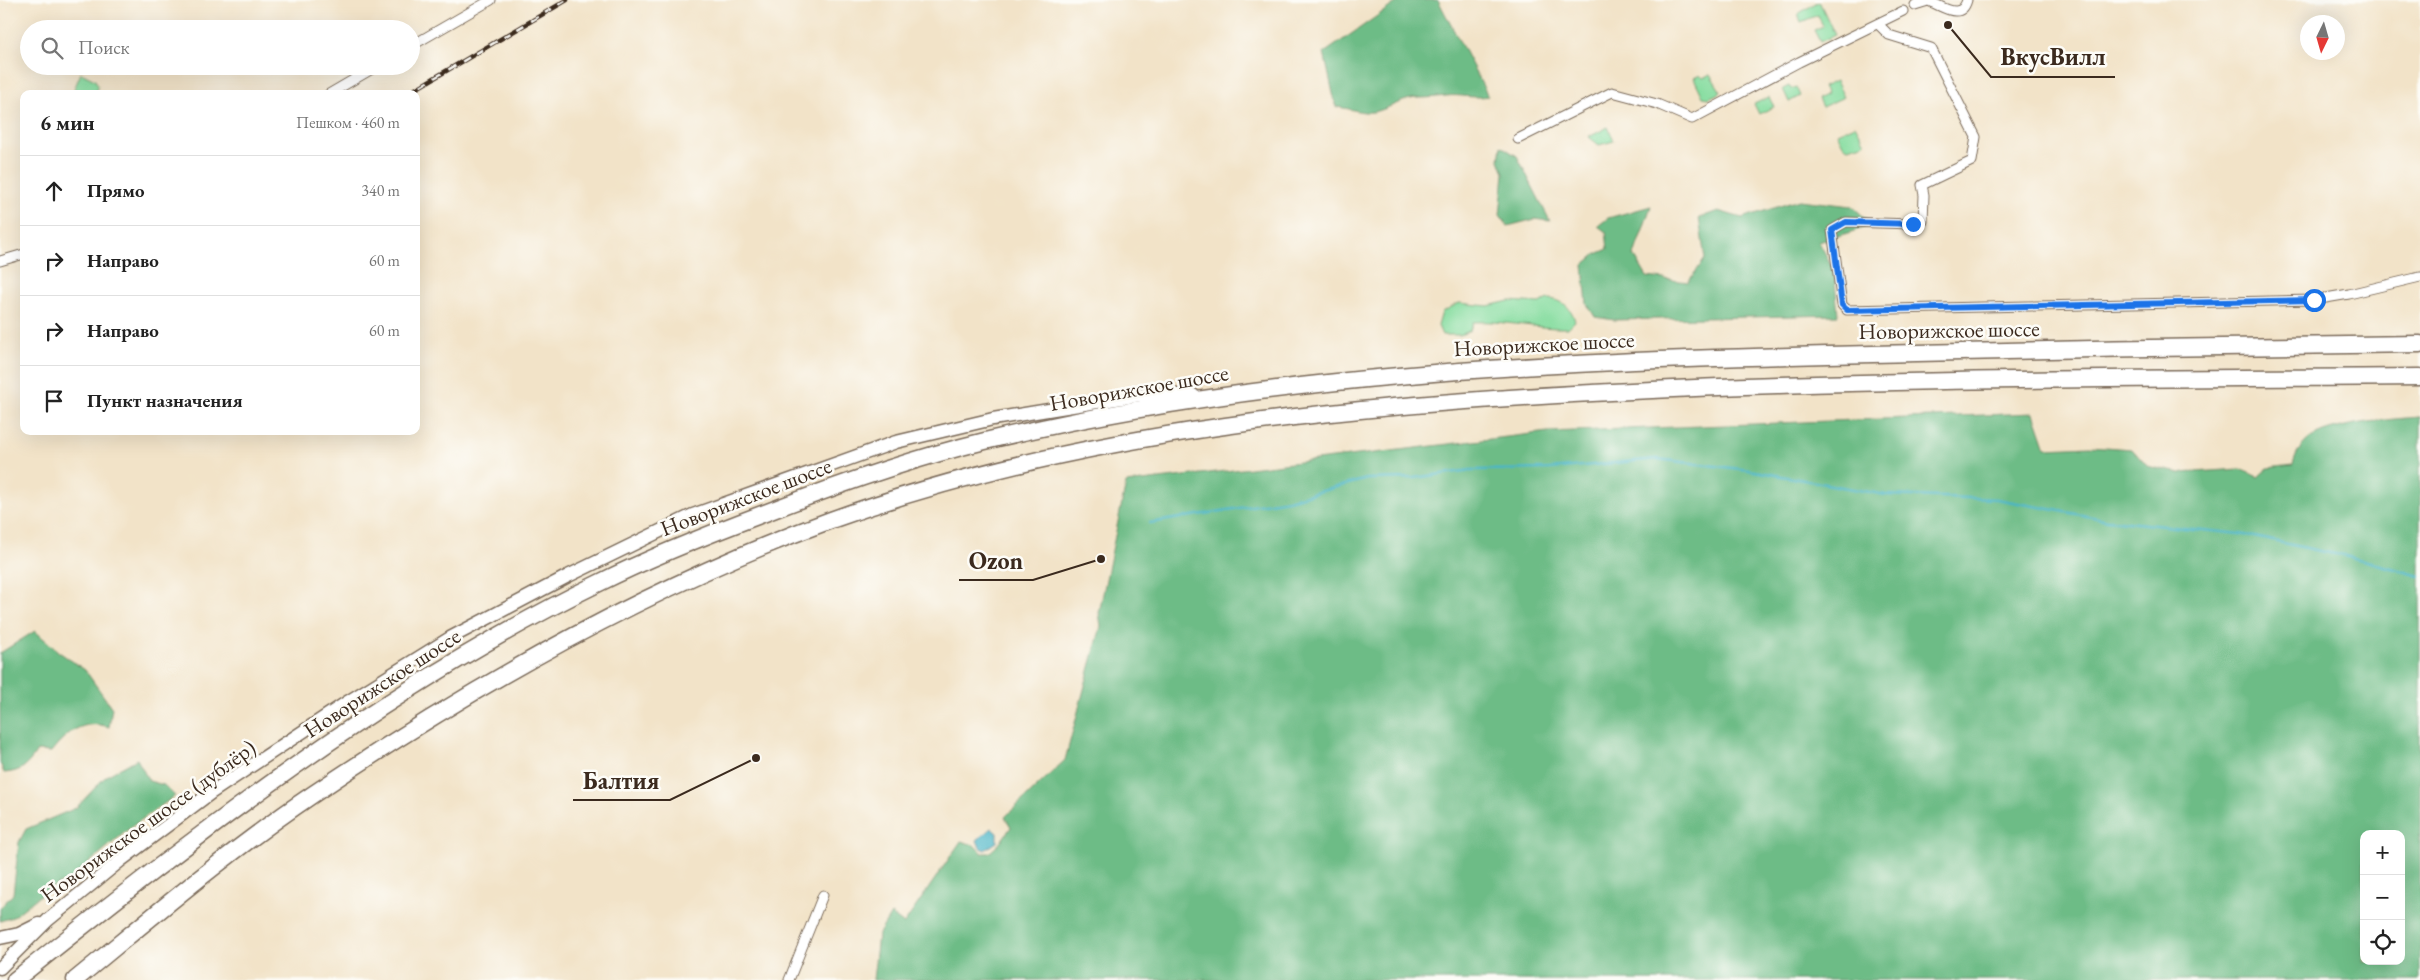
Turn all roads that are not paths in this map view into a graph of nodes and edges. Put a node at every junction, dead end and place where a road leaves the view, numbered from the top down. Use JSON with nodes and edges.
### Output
{"nodes":[{"id":1,"x":491,"y":0,"type":"edge"},
{"id":2,"x":1967,"y":0,"type":"edge"},
{"id":3,"x":1916,"y":5,"type":"dead end"},
{"id":4,"x":1903,"y":11,"type":"dead end"},
{"id":5,"x":1879,"y":24,"type":"junction"},
{"id":6,"x":420,"y":41,"type":"edge"},
{"id":7,"x":361,"y":75,"type":"edge"},
{"id":8,"x":336,"y":90,"type":"edge"},
{"id":9,"x":1518,"y":138,"type":"dead end"},
{"id":10,"x":20,"y":255,"type":"edge"},
{"id":11,"x":0,"y":261,"type":"edge"},
{"id":12,"x":2420,"y":277,"type":"edge"},
{"id":13,"x":2415,"y":343,"type":"edge"},
{"id":14,"x":2420,"y":377,"type":"edge"},
{"id":15,"x":1218,"y":397,"type":"junction"},
{"id":16,"x":823,"y":895,"type":"dead end"},
{"id":17,"x":48,"y":920,"type":"junction"},
{"id":18,"x":0,"y":938,"type":"edge"},
{"id":19,"x":100,"y":960,"type":"junction"},
{"id":20,"x":0,"y":968,"type":"edge"},
{"id":21,"x":16,"y":980,"type":"edge"},
{"id":22,"x":75,"y":980,"type":"edge"},
{"id":23,"x":84,"y":980,"type":"edge"},
{"id":24,"x":789,"y":980,"type":"edge"}],
"edges":[{"from":1,"to":6,"type":"street"},
{"from":2,"to":3,"type":"street"},
{"from":4,"to":5,"type":"street"},
{"from":5,"to":9,"type":"street"},
{"from":5,"to":12,"type":"street"},
{"from":7,"to":8,"type":"street"},
{"from":10,"to":11,"type":"street"},
{"from":13,"to":15,"type":"highway","name":"Новорижское шоссе"},
{"from":14,"to":19,"type":"highway"},
{"from":15,"to":17,"type":"street","name":"Новорижское шоссе (дублёр)"},
{"from":15,"to":21,"type":"highway","name":"Новорижское шоссе"},
{"from":16,"to":24,"type":"street"},
{"from":17,"to":18,"type":"street"},
{"from":17,"to":20,"type":"street","name":"Новорижское шоссе (дублёр)"},
{"from":19,"to":22,"type":"highway"},
{"from":19,"to":23,"type":"street"}]}
